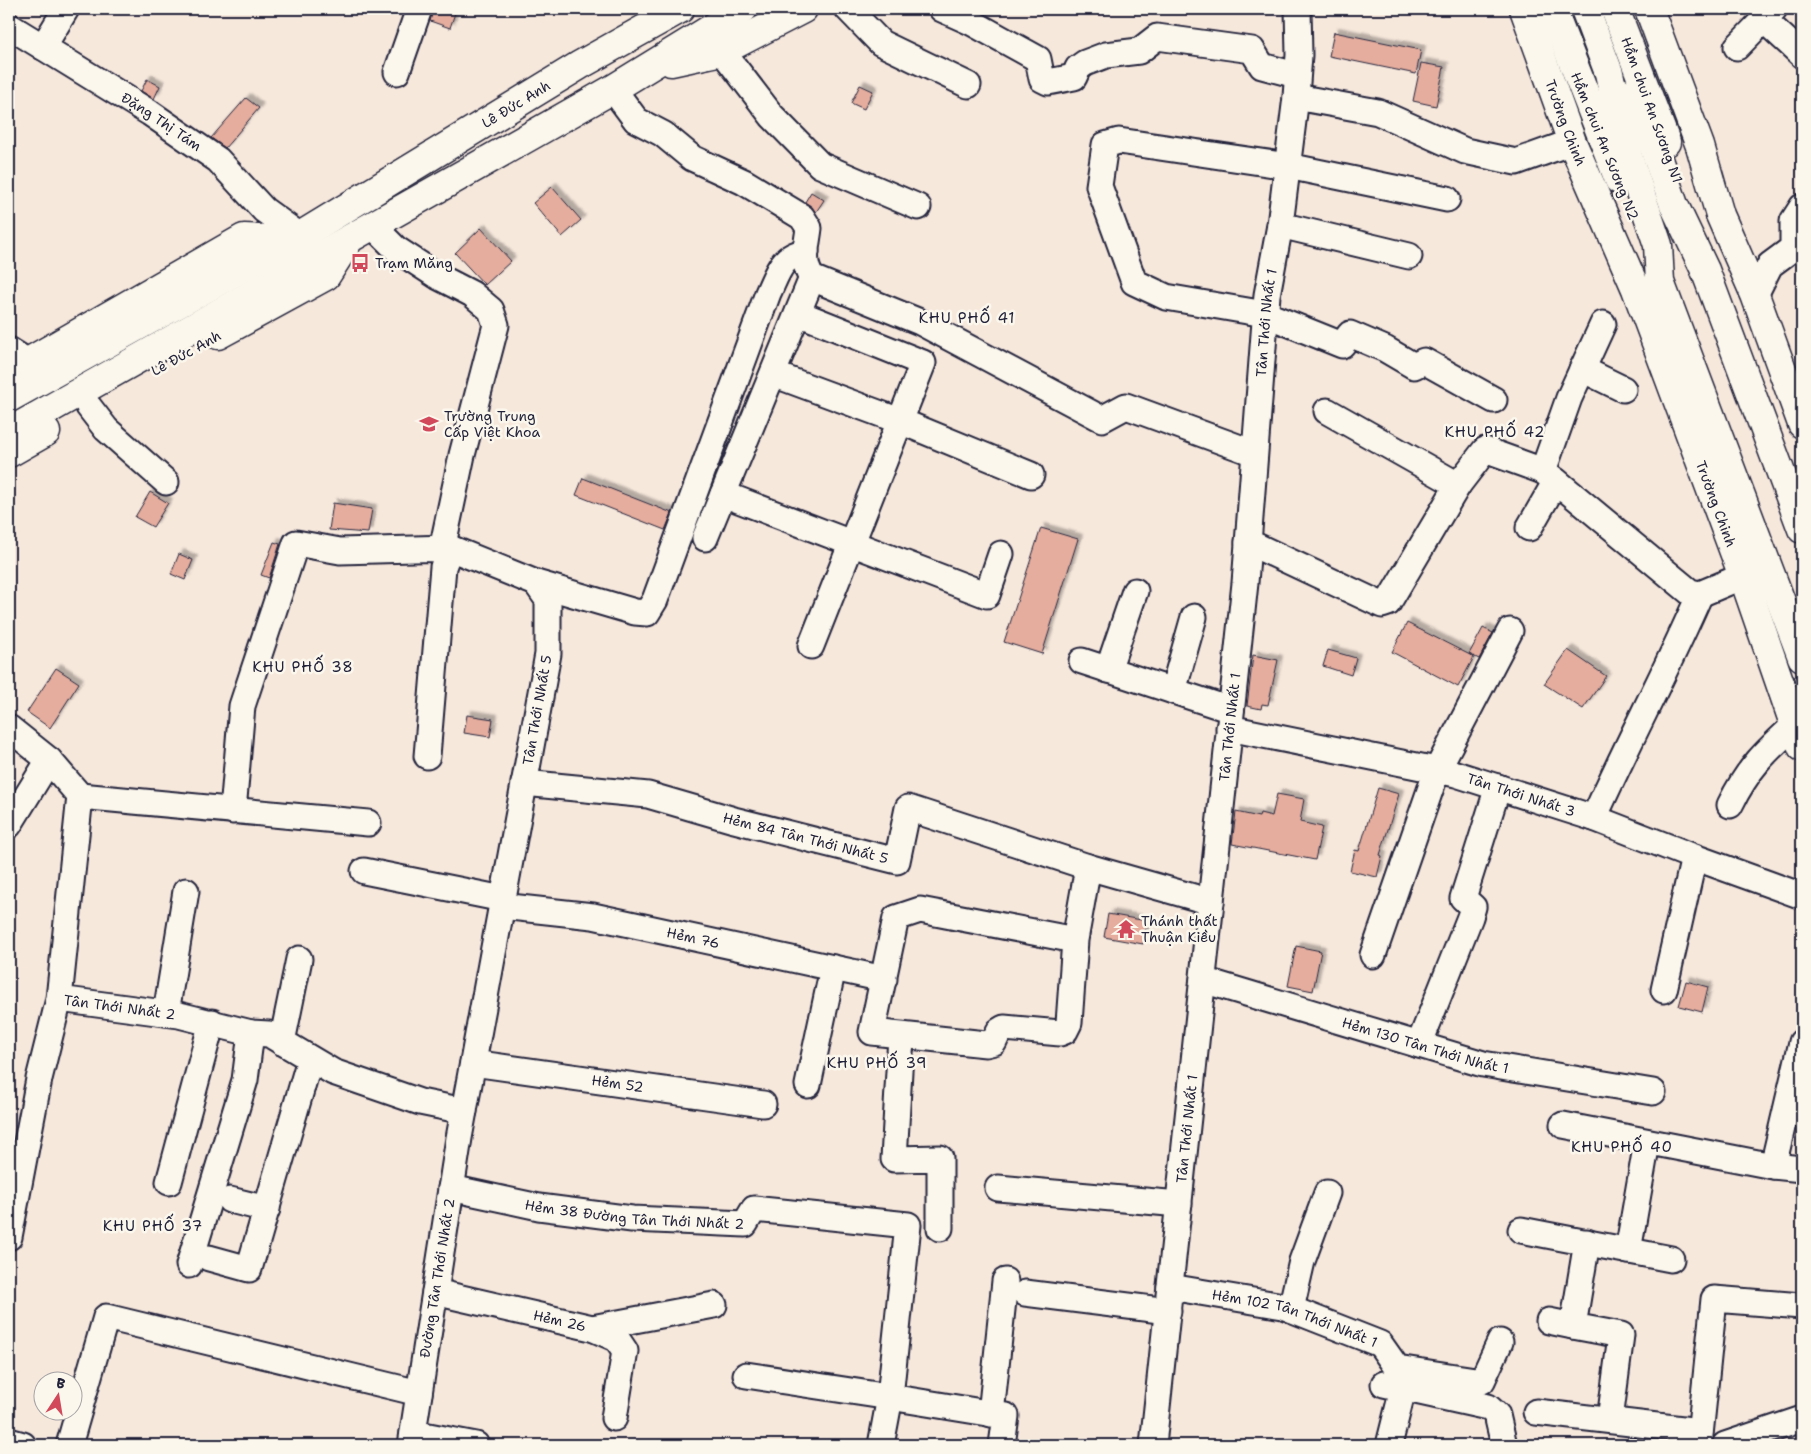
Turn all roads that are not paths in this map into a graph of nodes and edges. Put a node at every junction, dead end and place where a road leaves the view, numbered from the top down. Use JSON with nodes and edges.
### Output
{"nodes":[{"id":1,"x":66,"y":9,"type":"edge"},
{"id":2,"x":419,"y":9,"type":"edge"},
{"id":3,"x":660,"y":9,"type":"edge"},
{"id":4,"x":680,"y":9,"type":"edge"},
{"id":5,"x":743,"y":9,"type":"edge"},
{"id":6,"x":803,"y":9,"type":"edge"},
{"id":7,"x":848,"y":9,"type":"edge"},
{"id":8,"x":942,"y":9,"type":"edge"},
{"id":9,"x":1298,"y":9,"type":"edge"},
{"id":10,"x":1524,"y":9,"type":"edge"},
{"id":11,"x":1552,"y":9,"type":"edge"},
{"id":12,"x":1586,"y":9,"type":"edge"},
{"id":13,"x":1615,"y":9,"type":"edge"},
{"id":14,"x":1649,"y":9,"type":"edge"},
{"id":15,"x":1769,"y":14,"type":"edge"},
{"id":16,"x":9,"y":26,"type":"edge"},
{"id":17,"x":638,"y":31,"type":"junction"},
{"id":18,"x":43,"y":46,"type":"junction"},
{"id":19,"x":1737,"y":47,"type":"dead end"},
{"id":20,"x":722,"y":51,"type":"junction"},
{"id":21,"x":1802,"y":55,"type":"edge"},
{"id":22,"x":652,"y":66,"type":"junction"},
{"id":23,"x":397,"y":72,"type":"dead end"},
{"id":24,"x":1609,"y":73,"type":"junction"},
{"id":25,"x":968,"y":84,"type":"dead end"},
{"id":26,"x":1296,"y":86,"type":"junction"},
{"id":27,"x":613,"y":89,"type":"junction"},
{"id":28,"x":1572,"y":142,"type":"junction"},
{"id":29,"x":1288,"y":166,"type":"junction"},
{"id":30,"x":1447,"y":199,"type":"dead end"},
{"id":31,"x":918,"y":207,"type":"dead end"},
{"id":32,"x":1802,"y":207,"type":"edge"},
{"id":33,"x":1720,"y":215,"type":"junction"},
{"id":34,"x":1280,"y":225,"type":"junction"},
{"id":35,"x":373,"y":226,"type":"junction"},
{"id":36,"x":296,"y":238,"type":"junction"},
{"id":37,"x":349,"y":240,"type":"junction"},
{"id":38,"x":806,"y":252,"type":"junction"},
{"id":39,"x":1409,"y":256,"type":"dead end"},
{"id":40,"x":1625,"y":263,"type":"junction"},
{"id":41,"x":1705,"y":270,"type":"junction"},
{"id":42,"x":812,"y":278,"type":"junction"},
{"id":43,"x":1660,"y":282,"type":"junction"},
{"id":44,"x":1755,"y":295,"type":"junction"},
{"id":45,"x":798,"y":313,"type":"junction"},
{"id":46,"x":1265,"y":314,"type":"junction"},
{"id":47,"x":1603,"y":324,"type":"dead end"},
{"id":48,"x":1679,"y":332,"type":"junction"},
{"id":49,"x":15,"y":362,"type":"edge"},
{"id":50,"x":1582,"y":368,"type":"junction"},
{"id":51,"x":773,"y":374,"type":"junction"},
{"id":52,"x":1623,"y":389,"type":"dead end"},
{"id":53,"x":1750,"y":389,"type":"junction"},
{"id":54,"x":9,"y":398,"type":"edge"},
{"id":55,"x":1494,"y":400,"type":"dead end"},
{"id":56,"x":89,"y":407,"type":"junction"},
{"id":57,"x":1327,"y":411,"type":"dead end"},
{"id":58,"x":900,"y":421,"type":"junction"},
{"id":59,"x":1802,"y":424,"type":"edge"},
{"id":60,"x":9,"y":432,"type":"edge"},
{"id":61,"x":9,"y":453,"type":"edge"},
{"id":62,"x":1254,"y":453,"type":"junction"},
{"id":63,"x":1031,"y":474,"type":"dead end"},
{"id":64,"x":1550,"y":476,"type":"junction"},
{"id":65,"x":166,"y":482,"type":"dead end"},
{"id":66,"x":1458,"y":485,"type":"junction"},
{"id":67,"x":723,"y":494,"type":"junction"},
{"id":68,"x":1529,"y":528,"type":"dead end"},
{"id":69,"x":1802,"y":529,"type":"edge"},
{"id":70,"x":705,"y":538,"type":"dead end"},
{"id":71,"x":1248,"y":542,"type":"junction"},
{"id":72,"x":851,"y":544,"type":"junction"},
{"id":73,"x":450,"y":548,"type":"junction"},
{"id":74,"x":1001,"y":554,"type":"dead end"},
{"id":75,"x":1743,"y":576,"type":"junction"},
{"id":76,"x":536,"y":582,"type":"junction"},
{"id":77,"x":1135,"y":591,"type":"dead end"},
{"id":78,"x":1700,"y":594,"type":"junction"},
{"id":79,"x":1194,"y":617,"type":"dead end"},
{"id":80,"x":1510,"y":631,"type":"dead end"},
{"id":81,"x":811,"y":646,"type":"dead end"},
{"id":82,"x":1802,"y":657,"type":"edge"},
{"id":83,"x":1082,"y":662,"type":"dead end"},
{"id":84,"x":1108,"y":670,"type":"junction"},
{"id":85,"x":1173,"y":691,"type":"junction"},
{"id":86,"x":1230,"y":719,"type":"junction"},
{"id":87,"x":9,"y":728,"type":"edge"},
{"id":88,"x":1798,"y":736,"type":"edge"},
{"id":89,"x":426,"y":756,"type":"dead end"},
{"id":90,"x":48,"y":760,"type":"junction"},
{"id":91,"x":1437,"y":770,"type":"junction"},
{"id":92,"x":524,"y":783,"type":"junction"},
{"id":93,"x":1498,"y":787,"type":"junction"},
{"id":94,"x":80,"y":796,"type":"junction"},
{"id":95,"x":1730,"y":805,"type":"dead end"},
{"id":96,"x":233,"y":811,"type":"junction"},
{"id":97,"x":1594,"y":818,"type":"junction"},
{"id":98,"x":368,"y":823,"type":"dead end"},
{"id":99,"x":9,"y":825,"type":"edge"},
{"id":100,"x":1694,"y":857,"type":"junction"},
{"id":101,"x":1088,"y":867,"type":"junction"},
{"id":102,"x":364,"y":872,"type":"dead end"},
{"id":103,"x":186,"y":891,"type":"dead end"},
{"id":104,"x":1802,"y":896,"type":"edge"},
{"id":105,"x":502,"y":902,"type":"junction"},
{"id":106,"x":1211,"y":902,"type":"junction"},
{"id":107,"x":1075,"y":940,"type":"junction"},
{"id":108,"x":1373,"y":955,"type":"dead end"},
{"id":109,"x":299,"y":959,"type":"dead end"},
{"id":110,"x":832,"y":968,"type":"junction"},
{"id":111,"x":884,"y":979,"type":"junction"},
{"id":112,"x":1203,"y":980,"type":"junction"},
{"id":113,"x":1664,"y":990,"type":"dead end"},
{"id":114,"x":59,"y":999,"type":"junction"},
{"id":115,"x":166,"y":1013,"type":"junction"},
{"id":116,"x":212,"y":1022,"type":"junction"},
{"id":117,"x":251,"y":1032,"type":"junction"},
{"id":118,"x":901,"y":1036,"type":"junction"},
{"id":119,"x":282,"y":1042,"type":"junction"},
{"id":120,"x":1802,"y":1042,"type":"edge"},
{"id":121,"x":1419,"y":1045,"type":"junction"},
{"id":122,"x":310,"y":1059,"type":"junction"},
{"id":123,"x":472,"y":1062,"type":"junction"},
{"id":124,"x":808,"y":1084,"type":"dead end"},
{"id":125,"x":1653,"y":1092,"type":"dead end"},
{"id":126,"x":763,"y":1104,"type":"dead end"},
{"id":127,"x":464,"y":1110,"type":"junction"},
{"id":128,"x":19,"y":1123,"type":"edge"},
{"id":129,"x":1563,"y":1125,"type":"dead end"},
{"id":130,"x":1647,"y":1142,"type":"junction"},
{"id":131,"x":1773,"y":1166,"type":"junction"},
{"id":132,"x":1802,"y":1169,"type":"edge"},
{"id":133,"x":170,"y":1182,"type":"dead end"},
{"id":134,"x":451,"y":1188,"type":"junction"},
{"id":135,"x":998,"y":1188,"type":"dead end"},
{"id":136,"x":1328,"y":1192,"type":"dead end"},
{"id":137,"x":230,"y":1200,"type":"dead end"},
{"id":138,"x":1179,"y":1204,"type":"junction"},
{"id":139,"x":267,"y":1209,"type":"junction"},
{"id":140,"x":940,"y":1228,"type":"dead end"},
{"id":141,"x":1521,"y":1230,"type":"dead end"},
{"id":142,"x":9,"y":1237,"type":"edge"},
{"id":143,"x":1587,"y":1242,"type":"junction"},
{"id":144,"x":1628,"y":1251,"type":"junction"},
{"id":145,"x":1671,"y":1259,"type":"dead end"},
{"id":146,"x":434,"y":1292,"type":"junction"},
{"id":147,"x":1169,"y":1299,"type":"junction"},
{"id":148,"x":714,"y":1305,"type":"dead end"},
{"id":149,"x":1802,"y":1306,"type":"edge"},
{"id":150,"x":1291,"y":1309,"type":"junction"},
{"id":151,"x":1549,"y":1321,"type":"dead end"},
{"id":152,"x":1573,"y":1326,"type":"junction"},
{"id":153,"x":592,"y":1328,"type":"junction"},
{"id":154,"x":1500,"y":1342,"type":"dead end"},
{"id":155,"x":746,"y":1376,"type":"dead end"},
{"id":156,"x":419,"y":1393,"type":"junction"},
{"id":157,"x":890,"y":1398,"type":"junction"},
{"id":158,"x":1536,"y":1412,"type":"dead end"},
{"id":159,"x":991,"y":1414,"type":"junction"},
{"id":160,"x":614,"y":1418,"type":"dead end"},
{"id":161,"x":1802,"y":1418,"type":"edge"},
{"id":162,"x":1610,"y":1420,"type":"junction"},
{"id":163,"x":1700,"y":1438,"type":"edge"},
{"id":164,"x":412,"y":1439,"type":"edge"},
{"id":165,"x":9,"y":1441,"type":"edge"},
{"id":166,"x":23,"y":1445,"type":"edge"},
{"id":167,"x":69,"y":1445,"type":"edge"},
{"id":168,"x":476,"y":1445,"type":"edge"},
{"id":169,"x":881,"y":1445,"type":"edge"},
{"id":170,"x":1002,"y":1445,"type":"edge"},
{"id":171,"x":1153,"y":1445,"type":"edge"},
{"id":172,"x":1389,"y":1445,"type":"edge"},
{"id":173,"x":1504,"y":1445,"type":"edge"},
{"id":174,"x":1726,"y":1445,"type":"edge"}],
"edges":[{"from":1,"to":18,"type":"street"},
{"from":2,"to":23,"type":"street"},
{"from":3,"to":17,"type":"main road","name":"Lê Đức Anh"},
{"from":4,"to":17,"type":"main road","name":"Lê Đức Anh"},
{"from":5,"to":22,"type":"main road","name":"Lê Đức Anh"},
{"from":6,"to":20,"type":"main road","name":"Lê Đức Anh"},
{"from":7,"to":25,"type":"street"},
{"from":8,"to":26,"type":"street"},
{"from":9,"to":26,"type":"street","name":"Tân Thới Nhất 1"},
{"from":10,"to":28,"type":"main road","name":"Trường Chinh"},
{"from":11,"to":43,"type":"main road","name":"Hầm chui An Sương N2"},
{"from":12,"to":24,"type":"main road","name":"Trường Chinh"},
{"from":13,"to":41,"type":"main road","name":"Hầm chui An Sương N1"},
{"from":14,"to":33,"type":"main road","name":"Trường Chinh"},
{"from":15,"to":19,"type":"street"},
{"from":15,"to":21,"type":"street"},
{"from":16,"to":18,"type":"street","name":"Đặng Thị Tám"},
{"from":17,"to":36,"type":"main road","name":"Lê Đức Anh"},
{"from":18,"to":36,"type":"street","name":"Đặng Thị Tám"},
{"from":20,"to":22,"type":"main road","name":"Lê Đức Anh"},
{"from":20,"to":31,"type":"street"},
{"from":22,"to":27,"type":"main road","name":"Lê Đức Anh"},
{"from":24,"to":41,"type":"main road","name":"Trường Chinh"},
{"from":24,"to":43,"type":"main road","name":"Trường Chinh"},
{"from":26,"to":28,"type":"street"},
{"from":26,"to":29,"type":"street","name":"Tân Thới Nhất 1"},
{"from":27,"to":35,"type":"main road","name":"Lê Đức Anh"},
{"from":27,"to":38,"type":"street"},
{"from":28,"to":40,"type":"main road","name":"Trường Chinh"},
{"from":29,"to":30,"type":"street"},
{"from":29,"to":34,"type":"street","name":"Tân Thới Nhất 1"},
{"from":29,"to":46,"type":"street"},
{"from":32,"to":44,"type":"street"},
{"from":33,"to":44,"type":"main road","name":"Trường Chinh"},
{"from":33,"to":53,"type":"main road","name":"Trường Chinh"},
{"from":34,"to":39,"type":"street"},
{"from":34,"to":46,"type":"street","name":"Tân Thới Nhất 1"},
{"from":35,"to":37,"type":"main road","name":"Lê Đức Anh"},
{"from":35,"to":73,"type":"street"},
{"from":36,"to":49,"type":"main road"},
{"from":36,"to":54,"type":"main road","name":"Lê Đức Anh"},
{"from":37,"to":56,"type":"main road","name":"Lê Đức Anh"},
{"from":37,"to":60,"type":"main road","name":"Lê Đức Anh"},
{"from":38,"to":42,"type":"street"},
{"from":38,"to":76,"type":"street"},
{"from":40,"to":48,"type":"main road","name":"Trường Chinh"},
{"from":40,"to":75,"type":"main road","name":"Trường Chinh"},
{"from":41,"to":53,"type":"main road","name":"Trường Chinh"},
{"from":42,"to":45,"type":"street"},
{"from":42,"to":62,"type":"street"},
{"from":43,"to":48,"type":"main road","name":"Trường Chinh"},
{"from":44,"to":59,"type":"main road","name":"Trường Chinh"},
{"from":45,"to":51,"type":"street"},
{"from":45,"to":58,"type":"street"},
{"from":46,"to":55,"type":"street"},
{"from":46,"to":62,"type":"street","name":"Tân Thới Nhất 1"},
{"from":47,"to":50,"type":"street"},
{"from":48,"to":82,"type":"main road","name":"Trường Chinh"},
{"from":50,"to":52,"type":"street"},
{"from":50,"to":64,"type":"street"},
{"from":51,"to":58,"type":"street"},
{"from":51,"to":67,"type":"street"},
{"from":53,"to":69,"type":"main road","name":"Trường Chinh"},
{"from":56,"to":61,"type":"main road","name":"Lê Đức Anh"},
{"from":56,"to":65,"type":"street"},
{"from":57,"to":66,"type":"street"},
{"from":58,"to":63,"type":"street"},
{"from":58,"to":72,"type":"street"},
{"from":62,"to":71,"type":"street","name":"Tân Thới Nhất 1"},
{"from":64,"to":66,"type":"street"},
{"from":64,"to":68,"type":"street"},
{"from":64,"to":78,"type":"street"},
{"from":66,"to":71,"type":"street"},
{"from":67,"to":70,"type":"street"},
{"from":67,"to":72,"type":"street"},
{"from":71,"to":86,"type":"street","name":"Tân Thới Nhất 1"},
{"from":72,"to":74,"type":"street"},
{"from":72,"to":81,"type":"street"},
{"from":73,"to":76,"type":"street"},
{"from":73,"to":89,"type":"street"},
{"from":73,"to":96,"type":"street"},
{"from":75,"to":78,"type":"street"},
{"from":75,"to":88,"type":"main road","name":"Trường Chinh"},
{"from":76,"to":92,"type":"street","name":"Tân Thới Nhất 5"},
{"from":77,"to":84,"type":"street"},
{"from":78,"to":97,"type":"street"},
{"from":79,"to":85,"type":"street"},
{"from":80,"to":91,"type":"street"},
{"from":83,"to":84,"type":"street","name":"Tân Thới Nhất 3"},
{"from":84,"to":85,"type":"street","name":"Tân Thới Nhất 3"},
{"from":85,"to":86,"type":"street","name":"Tân Thới Nhất 3"},
{"from":86,"to":91,"type":"street","name":"Tân Thới Nhất 3"},
{"from":86,"to":106,"type":"street","name":"Tân Thới Nhất 1"},
{"from":87,"to":90,"type":"street"},
{"from":88,"to":95,"type":"street"},
{"from":90,"to":94,"type":"street"},
{"from":90,"to":99,"type":"street"},
{"from":91,"to":93,"type":"street","name":"Tân Thới Nhất 3"},
{"from":91,"to":108,"type":"street"},
{"from":92,"to":101,"type":"street","name":"Hẻm 84 Tân Thới Nhất 5"},
{"from":92,"to":105,"type":"street","name":"Tân Thới Nhất 5"},
{"from":93,"to":97,"type":"street","name":"Tân Thới Nhất 3"},
{"from":93,"to":121,"type":"street"},
{"from":94,"to":96,"type":"street"},
{"from":94,"to":114,"type":"street","name":"Tân Thới Nhất 2"},
{"from":96,"to":98,"type":"street"},
{"from":97,"to":100,"type":"street","name":"Tân Thới Nhất 3"},
{"from":100,"to":104,"type":"street","name":"Tân Thới Nhất 3"},
{"from":100,"to":113,"type":"street"},
{"from":101,"to":106,"type":"street","name":"Hẻm 84 Tân Thới Nhất 5"},
{"from":101,"to":107,"type":"street"},
{"from":102,"to":105,"type":"street","name":"Hẻm 76"},
{"from":103,"to":115,"type":"street"},
{"from":105,"to":110,"type":"street","name":"Hẻm 76"},
{"from":105,"to":123,"type":"street","name":"Tân Thới Nhất 5"},
{"from":106,"to":112,"type":"street","name":"Tân Thới Nhất 1"},
{"from":107,"to":111,"type":"street"},
{"from":107,"to":118,"type":"street"},
{"from":109,"to":119,"type":"street"},
{"from":110,"to":111,"type":"street","name":"Hẻm 76"},
{"from":110,"to":124,"type":"street"},
{"from":111,"to":118,"type":"street"},
{"from":112,"to":121,"type":"street","name":"Hẻm 130 Tân Thới Nhất 1"},
{"from":112,"to":138,"type":"street","name":"Tân Thới Nhất 1"},
{"from":114,"to":115,"type":"street","name":"Tân Thới Nhất 2"},
{"from":114,"to":128,"type":"street"},
{"from":115,"to":116,"type":"street","name":"Tân Thới Nhất 2"},
{"from":116,"to":117,"type":"street","name":"Tân Thới Nhất 2"},
{"from":116,"to":133,"type":"street"},
{"from":117,"to":119,"type":"street","name":"Tân Thới Nhất 2"},
{"from":117,"to":139,"type":"street"},
{"from":118,"to":140,"type":"street"},
{"from":119,"to":122,"type":"street","name":"Tân Thới Nhất 2"},
{"from":120,"to":131,"type":"street"},
{"from":121,"to":125,"type":"street","name":"Hẻm 130 Tân Thới Nhất 1"},
{"from":122,"to":127,"type":"street","name":"Tân Thới Nhất 2"},
{"from":122,"to":139,"type":"street"},
{"from":123,"to":126,"type":"street","name":"Hẻm 52"},
{"from":123,"to":127,"type":"street","name":"Tân Thới Nhất 5"},
{"from":127,"to":134,"type":"street","name":"Đường Tân Thới Nhất 2"},
{"from":128,"to":142,"type":"street"},
{"from":129,"to":130,"type":"street"},
{"from":130,"to":131,"type":"street"},
{"from":130,"to":144,"type":"street"},
{"from":131,"to":132,"type":"street"},
{"from":134,"to":146,"type":"street","name":"Đường Tân Thới Nhất 2"},
{"from":134,"to":157,"type":"street","name":"Hẻm 38 Đường Tân Thới Nhất 2"},
{"from":135,"to":138,"type":"street"},
{"from":136,"to":150,"type":"street"},
{"from":137,"to":139,"type":"street"},
{"from":138,"to":147,"type":"street","name":"Tân Thới Nhất 1"},
{"from":141,"to":143,"type":"street"},
{"from":143,"to":144,"type":"street"},
{"from":143,"to":152,"type":"street"},
{"from":144,"to":145,"type":"street"},
{"from":146,"to":153,"type":"street","name":"Hẻm 26"},
{"from":146,"to":156,"type":"street","name":"Đường Tân Thới Nhất 2"},
{"from":147,"to":150,"type":"street","name":"Hẻm 102 Tân Thới Nhất 1"},
{"from":147,"to":159,"type":"street","name":"Hẻm 102 Tân Thới Nhất 1"},
{"from":147,"to":171,"type":"street","name":"Tân Thới Nhất 1"},
{"from":148,"to":153,"type":"street","name":"Hẻm 26"},
{"from":149,"to":163,"type":"street"},
{"from":150,"to":154,"type":"street","name":"Hẻm 102 Tân Thới Nhất 1"},
{"from":151,"to":152,"type":"street"},
{"from":152,"to":162,"type":"street"},
{"from":153,"to":160,"type":"street"},
{"from":155,"to":157,"type":"street"},
{"from":156,"to":164,"type":"street","name":"Đường Tân Thới Nhất 2"},
{"from":156,"to":167,"type":"street"},
{"from":157,"to":159,"type":"street"},
{"from":157,"to":169,"type":"street"},
{"from":158,"to":162,"type":"street"},
{"from":159,"to":170,"type":"street"},
{"from":161,"to":174,"type":"street"},
{"from":162,"to":163,"type":"street"},
{"from":164,"to":168,"type":"street"},
{"from":165,"to":166,"type":"street"},
{"from":172,"to":173,"type":"street"}]}
